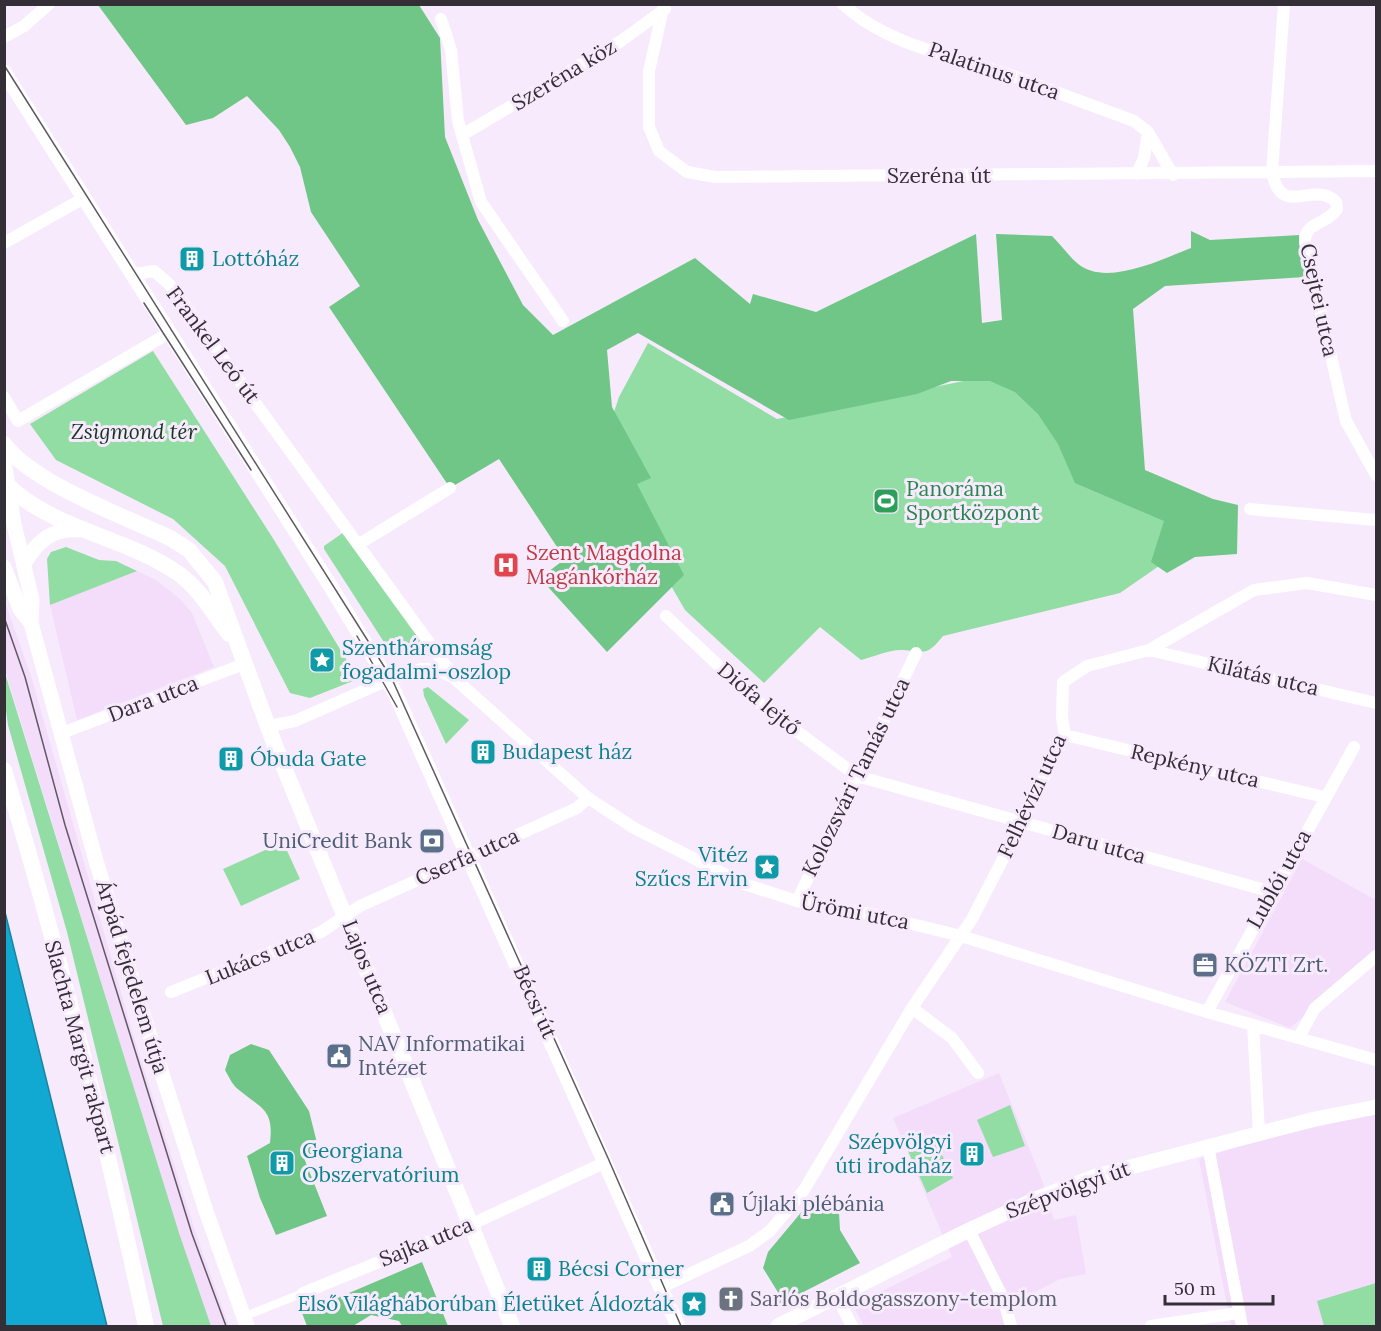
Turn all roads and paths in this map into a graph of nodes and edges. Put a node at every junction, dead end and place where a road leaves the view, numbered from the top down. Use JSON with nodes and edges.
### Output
{"nodes":[{"id":1,"x":49,"y":4,"type":"edge"},
{"id":2,"x":843,"y":4,"type":"edge"},
{"id":3,"x":1284,"y":4,"type":"edge"},
{"id":4,"x":666,"y":6,"type":"edge"},
{"id":5,"x":441,"y":19,"type":"dead end"},
{"id":6,"x":4,"y":37,"type":"edge"},
{"id":7,"x":4,"y":72,"type":"edge"},
{"id":8,"x":1148,"y":132,"type":"junction"},
{"id":9,"x":462,"y":135,"type":"junction"},
{"id":10,"x":1377,"y":171,"type":"edge"},
{"id":11,"x":1272,"y":172,"type":"junction"},
{"id":12,"x":1137,"y":174,"type":"junction"},
{"id":13,"x":1173,"y":175,"type":"junction"},
{"id":14,"x":84,"y":198,"type":"junction"},
{"id":15,"x":4,"y":243,"type":"edge"},
{"id":16,"x":129,"y":270,"type":"junction"},
{"id":17,"x":563,"y":321,"type":"dead end"},
{"id":18,"x":169,"y":333,"type":"junction"},
{"id":19,"x":4,"y":397,"type":"edge"},
{"id":20,"x":4,"y":444,"type":"edge"},
{"id":21,"x":4,"y":461,"type":"edge"},
{"id":22,"x":1377,"y":475,"type":"edge"},
{"id":23,"x":7,"y":484,"type":"edge"},
{"id":24,"x":450,"y":488,"type":"dead end"},
{"id":25,"x":1250,"y":509,"type":"dead end"},
{"id":26,"x":1377,"y":520,"type":"edge"},
{"id":27,"x":79,"y":530,"type":"junction"},
{"id":28,"x":359,"y":544,"type":"junction"},
{"id":29,"x":25,"y":562,"type":"junction"},
{"id":30,"x":4,"y":567,"type":"edge"},
{"id":31,"x":1377,"y":595,"type":"edge"},
{"id":32,"x":666,"y":616,"type":"dead end"},
{"id":33,"x":30,"y":623,"type":"junction"},
{"id":34,"x":235,"y":642,"type":"junction"},
{"id":35,"x":1149,"y":650,"type":"junction"},
{"id":36,"x":916,"y":653,"type":"dead end"},
{"id":37,"x":244,"y":664,"type":"junction"},
{"id":38,"x":454,"y":678,"type":"junction"},
{"id":39,"x":388,"y":680,"type":"junction"},
{"id":40,"x":1377,"y":702,"type":"edge"},
{"id":41,"x":269,"y":726,"type":"junction"},
{"id":42,"x":62,"y":733,"type":"junction"},
{"id":43,"x":1065,"y":735,"type":"junction"},
{"id":44,"x":1354,"y":747,"type":"dead end"},
{"id":45,"x":4,"y":770,"type":"edge"},
{"id":46,"x":857,"y":777,"type":"junction"},
{"id":47,"x":1324,"y":797,"type":"junction"},
{"id":48,"x":588,"y":798,"type":"junction"},
{"id":49,"x":1022,"y":822,"type":"junction"},
{"id":50,"x":469,"y":856,"type":"junction"},
{"id":51,"x":1272,"y":892,"type":"junction"},
{"id":52,"x":797,"y":901,"type":"junction"},
{"id":53,"x":345,"y":915,"type":"junction"},
{"id":54,"x":961,"y":936,"type":"junction"},
{"id":55,"x":1377,"y":956,"type":"edge"},
{"id":56,"x":171,"y":992,"type":"dead end"},
{"id":57,"x":912,"y":1008,"type":"junction"},
{"id":58,"x":1207,"y":1012,"type":"junction"},
{"id":59,"x":1253,"y":1025,"type":"junction"},
{"id":60,"x":1299,"y":1037,"type":"junction"},
{"id":61,"x":1377,"y":1060,"type":"edge"},
{"id":62,"x":978,"y":1073,"type":"dead end"},
{"id":63,"x":1377,"y":1107,"type":"edge"},
{"id":64,"x":1259,"y":1132,"type":"junction"},
{"id":65,"x":1208,"y":1146,"type":"junction"},
{"id":66,"x":606,"y":1162,"type":"junction"},
{"id":67,"x":472,"y":1224,"type":"junction"},
{"id":68,"x":969,"y":1230,"type":"junction"},
{"id":69,"x":662,"y":1287,"type":"junction"},
{"id":70,"x":303,"y":1293,"type":"joint"},
{"id":71,"x":837,"y":1297,"type":"junction"},
{"id":72,"x":1238,"y":1312,"type":"junction"},
{"id":73,"x":245,"y":1322,"type":"edge"},
{"id":74,"x":146,"y":1326,"type":"edge"},
{"id":75,"x":512,"y":1326,"type":"edge"},
{"id":76,"x":678,"y":1326,"type":"edge"},
{"id":77,"x":778,"y":1326,"type":"edge"},
{"id":78,"x":852,"y":1326,"type":"edge"},
{"id":79,"x":1011,"y":1326,"type":"edge"},
{"id":80,"x":1151,"y":1326,"type":"edge"},
{"id":81,"x":1242,"y":1326,"type":"edge"}],
"edges":[{"from":1,"to":6,"type":"street"},
{"from":2,"to":8,"type":"street","name":"Palatinus utca"},
{"from":3,"to":11,"type":"street"},
{"from":4,"to":9,"type":"street","name":"Szeréna köz"},
{"from":4,"to":12,"type":"street","name":"Szeréna út"},
{"from":5,"to":9,"type":"street"},
{"from":7,"to":14,"type":"street"},
{"from":8,"to":12,"type":"street"},
{"from":8,"to":13,"type":"street","name":"Palatinus utca"},
{"from":9,"to":17,"type":"street"},
{"from":10,"to":11,"type":"street","name":"Szeréna út"},
{"from":11,"to":13,"type":"street","name":"Szeréna út"},
{"from":11,"to":22,"type":"street","name":"Csejtei utca"},
{"from":12,"to":13,"type":"street","name":"Szeréna út"},
{"from":14,"to":15,"type":"street"},
{"from":14,"to":16,"type":"street"},
{"from":16,"to":18,"type":"street"},
{"from":16,"to":28,"type":"street","name":"Frankel Leó út"},
{"from":18,"to":19,"type":"street"},
{"from":18,"to":39,"type":"street"},
{"from":20,"to":34,"type":"main road"},
{"from":21,"to":23,"type":"street","name":"Árpád fejedelem útja"},
{"from":23,"to":27,"type":"main road"},
{"from":23,"to":29,"type":"street","name":"Árpád fejedelem útja"},
{"from":24,"to":28,"type":"street"},
{"from":25,"to":26,"type":"street"},
{"from":27,"to":29,"type":"street"},
{"from":27,"to":34,"type":"main road"},
{"from":28,"to":38,"type":"street"},
{"from":29,"to":33,"type":"street","name":"Árpád fejedelem útja"},
{"from":30,"to":33,"type":"street","name":"Árpád fejedelem útja"},
{"from":31,"to":35,"type":"street","name":"Felhévízi utca"},
{"from":32,"to":46,"type":"street","name":"Diófa lejtő"},
{"from":33,"to":42,"type":"street","name":"Árpád fejedelem útja"},
{"from":34,"to":37,"type":"main road","name":"Lajos utca"},
{"from":35,"to":40,"type":"street","name":"Kilátás utca"},
{"from":35,"to":43,"type":"street","name":"Felhévízi utca"},
{"from":36,"to":46,"type":"street","name":"Kolozsvári Tamás utca"},
{"from":37,"to":41,"type":"main road","name":"Lajos utca"},
{"from":37,"to":42,"type":"street","name":"Dara utca"},
{"from":38,"to":39,"type":"street","name":"Ürömi utca"},
{"from":38,"to":48,"type":"street","name":"Ürömi utca"},
{"from":39,"to":41,"type":"street"},
{"from":39,"to":50,"type":"street","name":"Bécsi út"},
{"from":41,"to":53,"type":"main road","name":"Lajos utca"},
{"from":42,"to":73,"type":"street","name":"Árpád fejedelem útja"},
{"from":43,"to":47,"type":"street","name":"Repkény utca"},
{"from":43,"to":49,"type":"street","name":"Felhévízi utca"},
{"from":44,"to":47,"type":"street","name":"Lublói utca"},
{"from":45,"to":74,"type":"main road","name":"Slachta Margit rakpart"},
{"from":46,"to":49,"type":"street","name":"Daru utca"},
{"from":46,"to":52,"type":"street","name":"Kolozsvári Tamás utca"},
{"from":47,"to":51,"type":"street","name":"Lublói utca"},
{"from":48,"to":50,"type":"street","name":"Cserfa utca"},
{"from":48,"to":52,"type":"street","name":"Ürömi utca"},
{"from":49,"to":51,"type":"street","name":"Daru utca"},
{"from":49,"to":54,"type":"street","name":"Felhévízi utca"},
{"from":50,"to":53,"type":"street","name":"Cserfa utca"},
{"from":50,"to":66,"type":"street","name":"Bécsi út"},
{"from":51,"to":58,"type":"street","name":"Lublói utca"},
{"from":52,"to":54,"type":"street","name":"Ürömi utca"},
{"from":53,"to":56,"type":"street","name":"Lukács utca"},
{"from":53,"to":67,"type":"main road","name":"Lajos utca"},
{"from":54,"to":57,"type":"street","name":"Felhévízi utca"},
{"from":54,"to":58,"type":"street","name":"Ürömi utca"},
{"from":55,"to":60,"type":"street"},
{"from":57,"to":62,"type":"street"},
{"from":57,"to":69,"type":"street","name":"Felhévízi utca"},
{"from":58,"to":59,"type":"street","name":"Ürömi utca"},
{"from":59,"to":60,"type":"street","name":"Ürömi utca"},
{"from":59,"to":64,"type":"street"},
{"from":60,"to":61,"type":"street","name":"Ürömi utca"},
{"from":63,"to":64,"type":"street","name":"Szépvölgyi út"},
{"from":64,"to":65,"type":"street","name":"Szépvölgyi út"},
{"from":65,"to":68,"type":"street","name":"Szépvölgyi út"},
{"from":65,"to":72,"type":"street"},
{"from":66,"to":67,"type":"street","name":"Sajka utca"},
{"from":66,"to":69,"type":"street","name":"Bécsi út"},
{"from":67,"to":70,"type":"street","name":"Sajka utca"},
{"from":67,"to":75,"type":"main road","name":"Lajos utca"},
{"from":68,"to":71,"type":"street","name":"Szépvölgyi út"},
{"from":68,"to":79,"type":"street"},
{"from":69,"to":76,"type":"street","name":"Bécsi út"},
{"from":70,"to":73,"type":"street","name":"Sajka utca"},
{"from":71,"to":77,"type":"street","name":"Szépvölgyi út"},
{"from":71,"to":78,"type":"street"},
{"from":72,"to":80,"type":"street"},
{"from":72,"to":81,"type":"street"}]}
